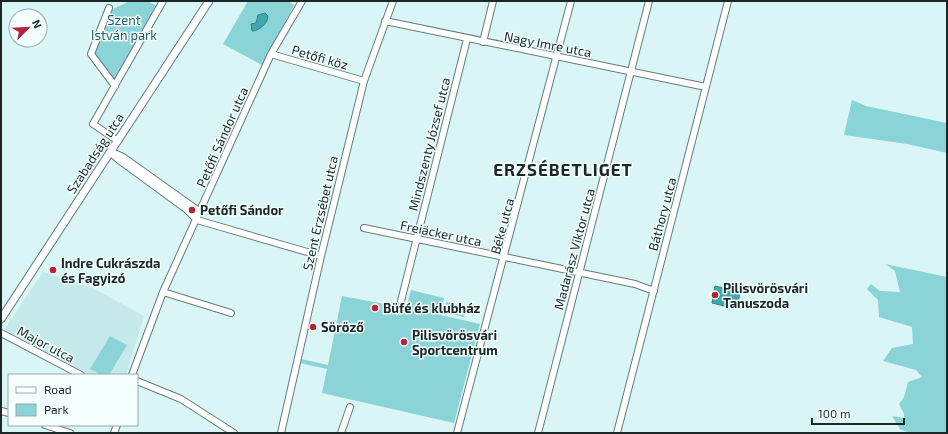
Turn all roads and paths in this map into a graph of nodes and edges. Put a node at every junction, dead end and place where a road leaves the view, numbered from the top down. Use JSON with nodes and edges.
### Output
{"nodes":[{"id":1,"x":209,"y":1,"type":"edge"},
{"id":2,"x":302,"y":1,"type":"edge"},
{"id":3,"x":393,"y":1,"type":"edge"},
{"id":4,"x":493,"y":1,"type":"edge"},
{"id":5,"x":571,"y":1,"type":"edge"},
{"id":6,"x":649,"y":1,"type":"edge"},
{"id":7,"x":728,"y":1,"type":"edge"},
{"id":8,"x":162,"y":3,"type":"edge"},
{"id":9,"x":109,"y":8,"type":"dead end"},
{"id":10,"x":384,"y":21,"type":"junction"},
{"id":11,"x":468,"y":39,"type":"junction"},
{"id":12,"x":483,"y":42,"type":"junction"},
{"id":13,"x":271,"y":54,"type":"junction"},
{"id":14,"x":558,"y":57,"type":"junction"},
{"id":15,"x":632,"y":72,"type":"junction"},
{"id":16,"x":364,"y":81,"type":"junction"},
{"id":17,"x":115,"y":86,"type":"junction"},
{"id":18,"x":706,"y":88,"type":"junction"},
{"id":19,"x":118,"y":141,"type":"junction"},
{"id":20,"x":110,"y":152,"type":"junction"},
{"id":21,"x":197,"y":220,"type":"junction"},
{"id":22,"x":364,"y":228,"type":"dead end"},
{"id":23,"x":417,"y":239,"type":"junction"},
{"id":24,"x":321,"y":256,"type":"junction"},
{"id":25,"x":505,"y":258,"type":"junction"},
{"id":26,"x":579,"y":273,"type":"junction"},
{"id":27,"x":654,"y":291,"type":"junction"},
{"id":28,"x":163,"y":292,"type":"junction"},
{"id":29,"x":401,"y":301,"type":"dead end"},
{"id":30,"x":231,"y":313,"type":"dead end"},
{"id":31,"x":1,"y":319,"type":"edge"},
{"id":32,"x":1,"y":333,"type":"edge"},
{"id":33,"x":79,"y":374,"type":"edge"},
{"id":34,"x":132,"y":374,"type":"edge"},
{"id":35,"x":138,"y":381,"type":"edge"},
{"id":36,"x":350,"y":407,"type":"dead end"},
{"id":37,"x":48,"y":426,"type":"edge"},
{"id":38,"x":70,"y":433,"type":"edge"},
{"id":39,"x":234,"y":433,"type":"edge"},
{"id":40,"x":281,"y":433,"type":"edge"},
{"id":41,"x":341,"y":433,"type":"edge"},
{"id":42,"x":457,"y":433,"type":"edge"},
{"id":43,"x":538,"y":433,"type":"edge"},
{"id":44,"x":617,"y":433,"type":"edge"}],
"edges":[{"from":1,"to":19,"type":"street","name":"Szabadság utca"},
{"from":2,"to":13,"type":"street","name":"Petőfi Sándor utca"},
{"from":3,"to":10,"type":"street","name":"Szent Erzsébet utca"},
{"from":4,"to":12,"type":"street"},
{"from":5,"to":14,"type":"street","name":"Béke utca"},
{"from":6,"to":15,"type":"street","name":"Madarász Viktor utca"},
{"from":7,"to":18,"type":"street","name":"Báthory utca"},
{"from":8,"to":17,"type":"street"},
{"from":9,"to":17,"type":"street"},
{"from":10,"to":11,"type":"street","name":"Nagy Imre utca"},
{"from":10,"to":16,"type":"street","name":"Szent Erzsébet utca"},
{"from":11,"to":12,"type":"street","name":"Nagy Imre utca"},
{"from":11,"to":23,"type":"street","name":"Mindszenty József utca"},
{"from":12,"to":14,"type":"street","name":"Nagy Imre utca"},
{"from":13,"to":16,"type":"street","name":"Petőfi köz"},
{"from":13,"to":21,"type":"street","name":"Petőfi Sándor utca"},
{"from":14,"to":15,"type":"street","name":"Nagy Imre utca"},
{"from":14,"to":25,"type":"street","name":"Béke utca"},
{"from":15,"to":18,"type":"street","name":"Nagy Imre utca"},
{"from":15,"to":26,"type":"street","name":"Madarász Viktor utca"},
{"from":16,"to":24,"type":"street","name":"Szent Erzsébet utca"},
{"from":17,"to":19,"type":"street"},
{"from":18,"to":27,"type":"street","name":"Báthory utca"},
{"from":19,"to":20,"type":"street","name":"Szabadság utca"},
{"from":20,"to":21,"type":"street"},
{"from":20,"to":31,"type":"street","name":"Szabadság utca"},
{"from":21,"to":24,"type":"street"},
{"from":21,"to":28,"type":"street","name":"Petőfi Sándor utca"},
{"from":22,"to":23,"type":"street","name":"Freiäcker utca"},
{"from":23,"to":25,"type":"street","name":"Freiäcker utca"},
{"from":23,"to":29,"type":"street","name":"Mindszenty József utca"},
{"from":24,"to":40,"type":"street","name":"Szent Erzsébet utca"},
{"from":25,"to":26,"type":"street","name":"Freiäcker utca"},
{"from":25,"to":42,"type":"street","name":"Béke utca"},
{"from":26,"to":27,"type":"street","name":"Freiäcker utca"},
{"from":26,"to":43,"type":"street","name":"Madarász Viktor utca"},
{"from":27,"to":44,"type":"street","name":"Báthory utca"},
{"from":28,"to":30,"type":"street"},
{"from":28,"to":34,"type":"street","name":"Petőfi Sándor utca"},
{"from":32,"to":33,"type":"street","name":"Major utca"},
{"from":35,"to":39,"type":"street"},
{"from":36,"to":41,"type":"street"},
{"from":37,"to":38,"type":"street"}]}
